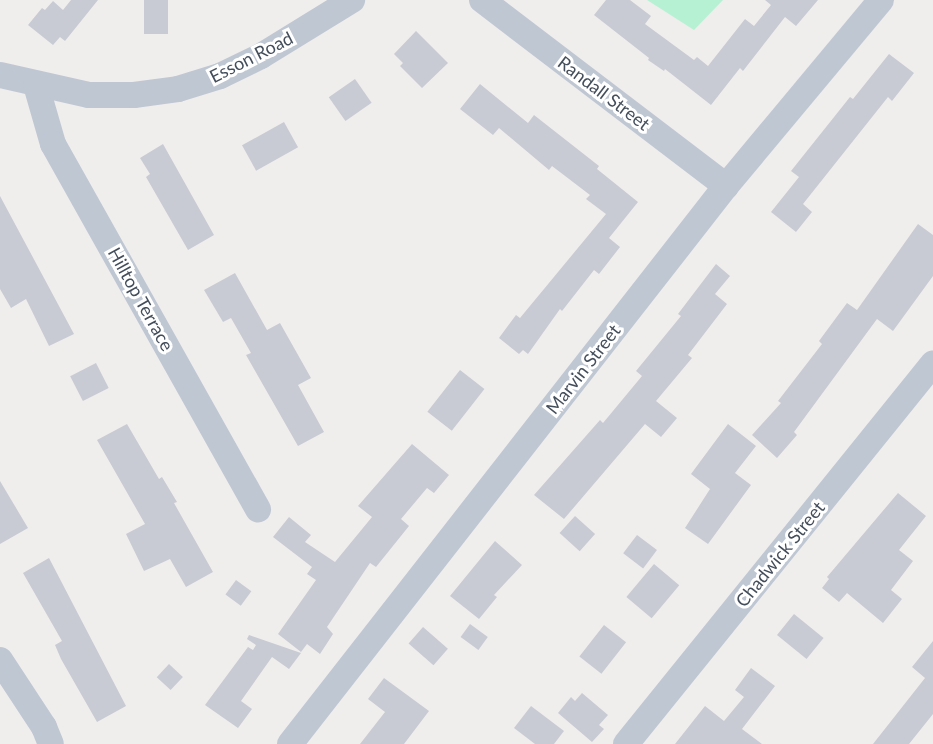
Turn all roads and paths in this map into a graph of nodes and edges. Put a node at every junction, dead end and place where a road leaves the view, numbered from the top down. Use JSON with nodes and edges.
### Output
{"nodes":[{"id":1,"x":352,"y":0,"type":"edge"},
{"id":2,"x":482,"y":0,"type":"edge"},
{"id":3,"x":882,"y":0,"type":"edge"},
{"id":4,"x":0,"y":75,"type":"edge"},
{"id":5,"x":36,"y":85,"type":"junction"},
{"id":6,"x":726,"y":186,"type":"junction"},
{"id":7,"x":933,"y":363,"type":"edge"},
{"id":8,"x":258,"y":509,"type":"dead end"},
{"id":9,"x":0,"y":660,"type":"edge"},
{"id":10,"x":51,"y":744,"type":"edge"},
{"id":11,"x":290,"y":744,"type":"edge"},
{"id":12,"x":626,"y":744,"type":"edge"}],
"edges":[{"from":1,"to":5,"type":"street","name":"Esson Road"},
{"from":2,"to":6,"type":"street","name":"Randall Street"},
{"from":3,"to":6,"type":"street","name":"Marvin Street"},
{"from":4,"to":5,"type":"street","name":"Esson Road"},
{"from":5,"to":8,"type":"street","name":"Hilltop Terrace"},
{"from":6,"to":11,"type":"street","name":"Marvin Street"},
{"from":7,"to":12,"type":"street","name":"Chadwick Street"},
{"from":9,"to":10,"type":"street"}]}
